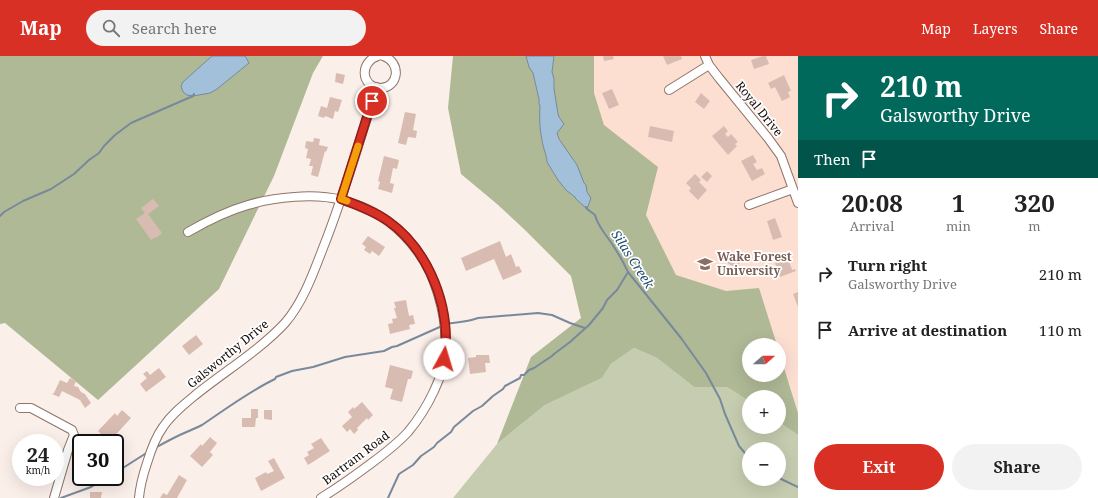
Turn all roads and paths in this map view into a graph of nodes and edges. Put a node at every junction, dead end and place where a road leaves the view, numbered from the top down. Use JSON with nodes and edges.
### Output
{"nodes":[{"id":1,"x":378,"y":56,"type":"edge"},
{"id":2,"x":383,"y":56,"type":"edge"},
{"id":3,"x":705,"y":56,"type":"edge"},
{"id":4,"x":708,"y":64,"type":"junction"},
{"id":5,"x":377,"y":87,"type":"junction"},
{"id":6,"x":669,"y":90,"type":"dead end"},
{"id":7,"x":793,"y":189,"type":"junction"},
{"id":8,"x":341,"y":199,"type":"junction"},
{"id":9,"x":798,"y":203,"type":"edge"},
{"id":10,"x":749,"y":205,"type":"dead end"},
{"id":11,"x":188,"y":232,"type":"dead end"},
{"id":12,"x":20,"y":408,"type":"dead end"},
{"id":13,"x":54,"y":498,"type":"edge"},
{"id":14,"x":139,"y":498,"type":"edge"},
{"id":15,"x":321,"y":498,"type":"edge"}],
"edges":[{"from":1,"to":5,"type":"street"},
{"from":2,"to":5,"type":"street"},
{"from":3,"to":4,"type":"street","name":"Royal Drive"},
{"from":4,"to":6,"type":"street"},
{"from":4,"to":7,"type":"street","name":"Royal Drive"},
{"from":5,"to":8,"type":"street","name":"Galsworthy Drive"},
{"from":7,"to":9,"type":"street","name":"Royal Drive"},
{"from":7,"to":10,"type":"street"},
{"from":8,"to":11,"type":"street","name":"Bartram Road"},
{"from":8,"to":14,"type":"street","name":"Galsworthy Drive"},
{"from":8,"to":15,"type":"street","name":"Bartram Road"},
{"from":12,"to":13,"type":"street"}]}
